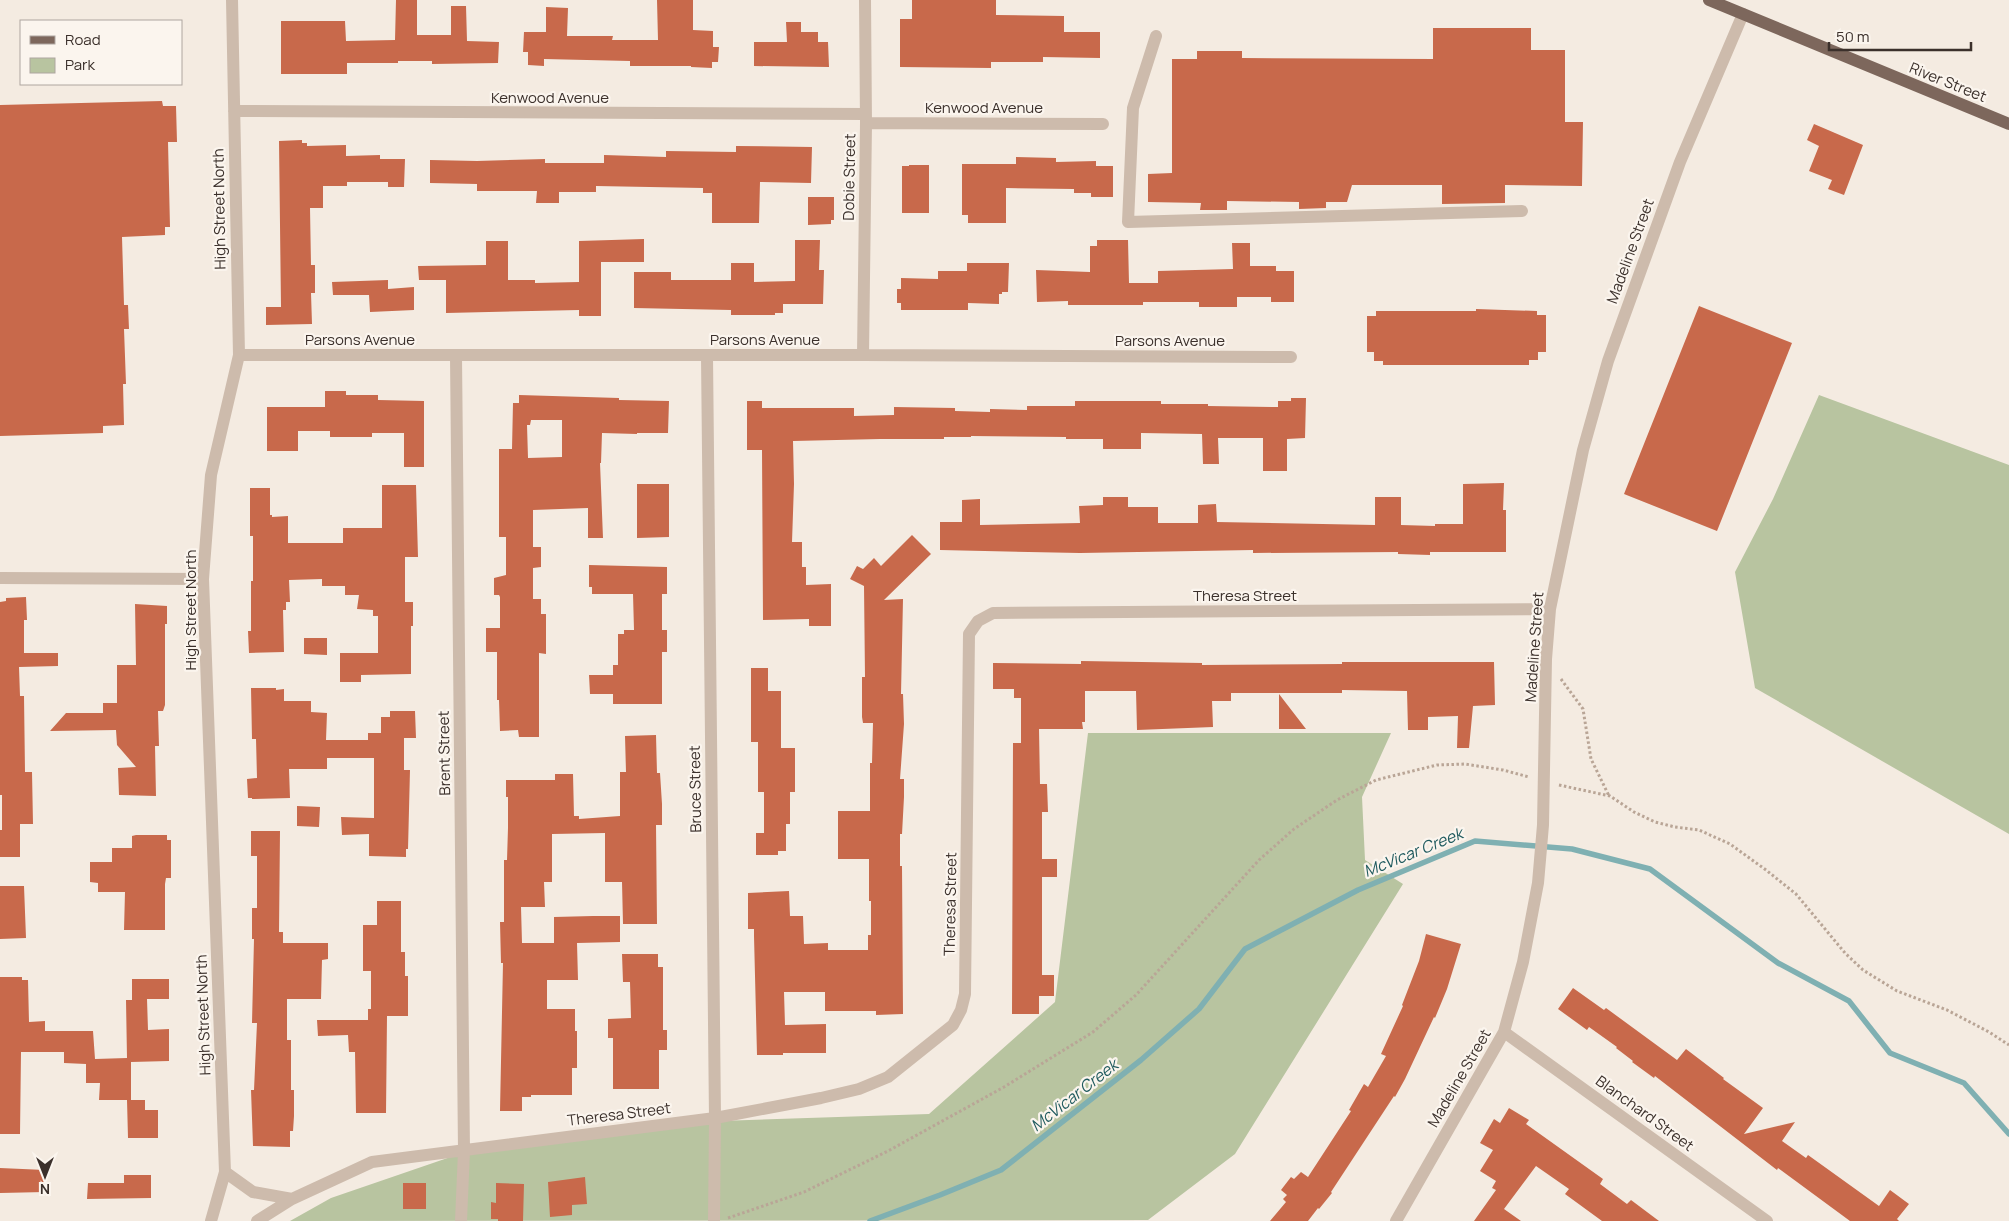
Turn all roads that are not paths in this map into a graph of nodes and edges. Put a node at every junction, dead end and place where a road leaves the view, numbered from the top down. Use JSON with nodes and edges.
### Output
{"nodes":[{"id":1,"x":232,"y":0,"type":"edge"},
{"id":2,"x":865,"y":0,"type":"edge"},
{"id":3,"x":1709,"y":0,"type":"edge"},
{"id":4,"x":1743,"y":14,"type":"junction"},
{"id":5,"x":1156,"y":36,"type":"dead end"},
{"id":6,"x":234,"y":111,"type":"junction"},
{"id":7,"x":865,"y":119,"type":"junction"},
{"id":8,"x":1103,"y":124,"type":"dead end"},
{"id":9,"x":2009,"y":124,"type":"edge"},
{"id":10,"x":1522,"y":211,"type":"dead end"},
{"id":11,"x":239,"y":355,"type":"junction"},
{"id":12,"x":863,"y":355,"type":"junction"},
{"id":13,"x":456,"y":356,"type":"junction"},
{"id":14,"x":706,"y":356,"type":"junction"},
{"id":15,"x":1291,"y":357,"type":"dead end"},
{"id":16,"x":0,"y":578,"type":"edge"},
{"id":17,"x":203,"y":579,"type":"junction"},
{"id":18,"x":1550,"y":609,"type":"junction"},
{"id":19,"x":1504,"y":1032,"type":"junction"},
{"id":20,"x":715,"y":1118,"type":"junction"},
{"id":21,"x":464,"y":1151,"type":"junction"},
{"id":22,"x":225,"y":1172,"type":"junction"},
{"id":23,"x":292,"y":1199,"type":"junction"},
{"id":24,"x":211,"y":1221,"type":"edge"},
{"id":25,"x":257,"y":1221,"type":"edge"},
{"id":26,"x":461,"y":1221,"type":"edge"},
{"id":27,"x":714,"y":1221,"type":"edge"},
{"id":28,"x":1396,"y":1221,"type":"edge"},
{"id":29,"x":1767,"y":1221,"type":"edge"}],
"edges":[{"from":1,"to":6,"type":"street","name":"High Street North"},
{"from":2,"to":7,"type":"street","name":"Dobie Street"},
{"from":3,"to":4,"type":"main road","name":"River Street"},
{"from":4,"to":9,"type":"main road","name":"River Street"},
{"from":4,"to":18,"type":"street","name":"Madeline Street"},
{"from":5,"to":10,"type":"street"},
{"from":6,"to":7,"type":"street","name":"Kenwood Avenue"},
{"from":6,"to":11,"type":"street","name":"High Street North"},
{"from":7,"to":8,"type":"street","name":"Kenwood Avenue"},
{"from":7,"to":12,"type":"street","name":"Dobie Street"},
{"from":11,"to":13,"type":"street","name":"Parsons Avenue"},
{"from":11,"to":17,"type":"street","name":"High Street North"},
{"from":12,"to":14,"type":"street","name":"Parsons Avenue"},
{"from":12,"to":15,"type":"street","name":"Parsons Avenue"},
{"from":13,"to":14,"type":"street","name":"Parsons Avenue"},
{"from":13,"to":21,"type":"street","name":"Brent Street"},
{"from":14,"to":20,"type":"street","name":"Bruce Street"},
{"from":16,"to":17,"type":"street"},
{"from":17,"to":22,"type":"street","name":"High Street North"},
{"from":18,"to":19,"type":"street","name":"Madeline Street"},
{"from":18,"to":20,"type":"street","name":"Theresa Street"},
{"from":19,"to":28,"type":"street","name":"Madeline Street"},
{"from":19,"to":29,"type":"street","name":"Blanchard Street"},
{"from":20,"to":21,"type":"street","name":"Theresa Street"},
{"from":20,"to":27,"type":"street","name":"Bruce Street"},
{"from":21,"to":23,"type":"street","name":"Theresa Street"},
{"from":21,"to":26,"type":"street","name":"Brent Street"},
{"from":22,"to":23,"type":"street"},
{"from":22,"to":24,"type":"street","name":"High Street North"},
{"from":23,"to":25,"type":"street","name":"Theresa Street"}]}
